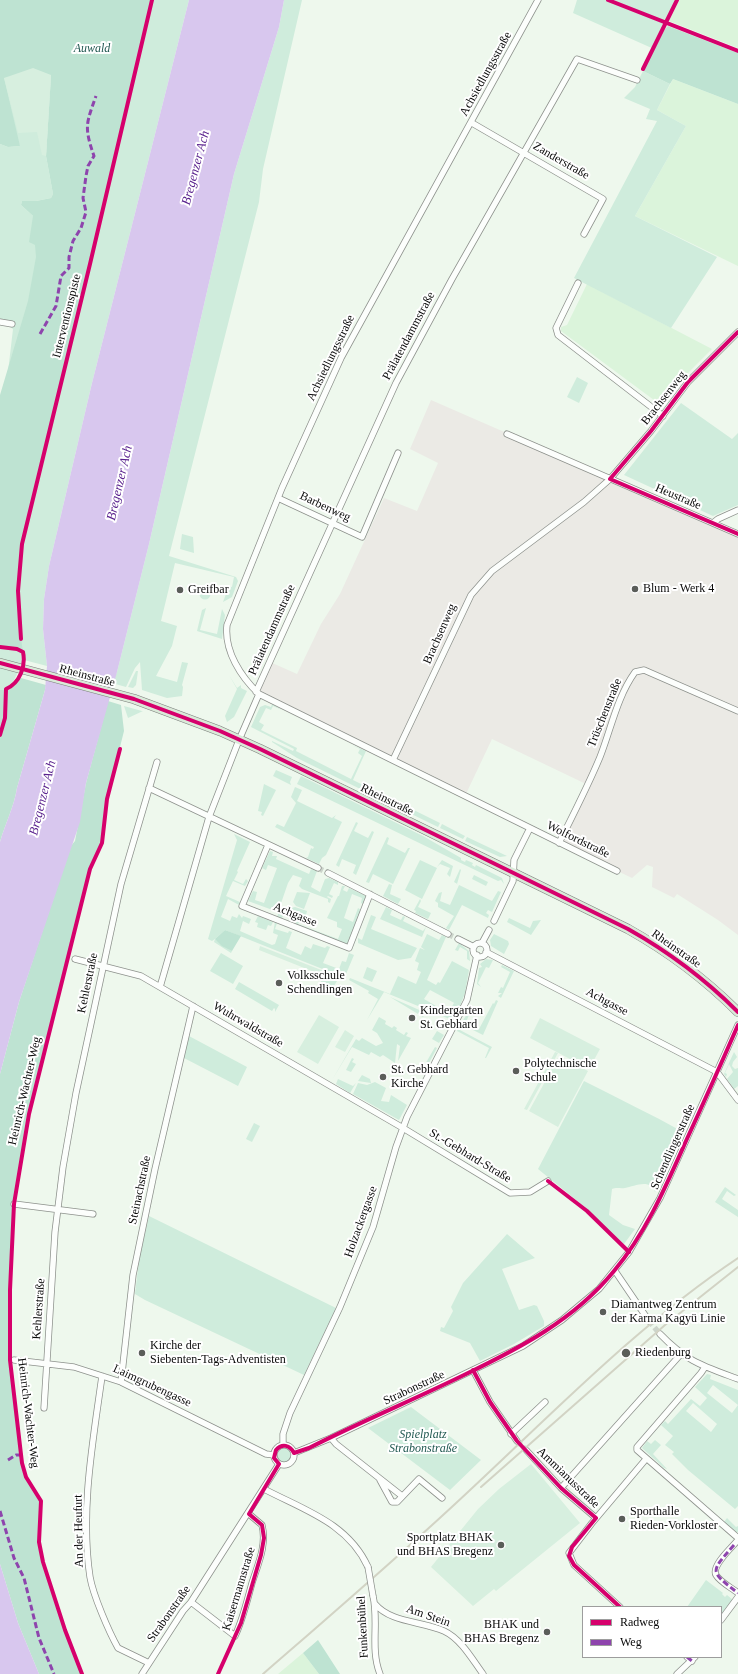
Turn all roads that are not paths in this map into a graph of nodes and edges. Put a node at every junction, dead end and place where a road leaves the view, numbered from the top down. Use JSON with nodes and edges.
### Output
{"nodes":[{"id":1,"x":538,"y":0,"type":"edge"},
{"id":2,"x":637,"y":80,"type":"dead end"},
{"id":3,"x":472,"y":123,"type":"junction"},
{"id":4,"x":525,"y":154,"type":"junction"},
{"id":5,"x":584,"y":234,"type":"dead end"},
{"id":6,"x":578,"y":283,"type":"dead end"},
{"id":7,"x":0,"y":322,"type":"edge"},
{"id":8,"x":12,"y":324,"type":"dead end"},
{"id":9,"x":738,"y":332,"type":"edge"},
{"id":10,"x":663,"y":416,"type":"junction"},
{"id":11,"x":507,"y":434,"type":"dead end"},
{"id":12,"x":398,"y":453,"type":"dead end"},
{"id":13,"x":610,"y":479,"type":"junction"},
{"id":14,"x":278,"y":498,"type":"junction"},
{"id":15,"x":738,"y":510,"type":"edge"},
{"id":16,"x":332,"y":523,"type":"junction"},
{"id":17,"x":713,"y":523,"type":"junction"},
{"id":18,"x":738,"y":534,"type":"edge"},
{"id":19,"x":0,"y":663,"type":"edge"},
{"id":20,"x":258,"y":693,"type":"junction"},
{"id":21,"x":738,"y":711,"type":"edge"},
{"id":22,"x":239,"y":740,"type":"junction"},
{"id":23,"x":393,"y":760,"type":"junction"},
{"id":24,"x":157,"y":762,"type":"dead end"},
{"id":25,"x":149,"y":788,"type":"junction"},
{"id":26,"x":209,"y":817,"type":"junction"},
{"id":27,"x":530,"y":828,"type":"junction"},
{"id":28,"x":559,"y":843,"type":"junction"},
{"id":29,"x":268,"y":845,"type":"junction"},
{"id":30,"x":318,"y":868,"type":"tunnel mouth"},
{"id":31,"x":617,"y":871,"type":"dead end"},
{"id":32,"x":513,"y":872,"type":"junction"},
{"id":33,"x":328,"y":873,"type":"tunnel mouth"},
{"id":34,"x":370,"y":894,"type":"junction"},
{"id":35,"x":495,"y":920,"type":"dead end"},
{"id":36,"x":489,"y":930,"type":"dead end"},
{"id":37,"x":448,"y":934,"type":"tunnel mouth"},
{"id":38,"x":458,"y":939,"type":"tunnel mouth"},
{"id":39,"x":482,"y":943,"type":"junction"},
{"id":40,"x":474,"y":947,"type":"junction"},
{"id":41,"x":486,"y":952,"type":"junction"},
{"id":42,"x":477,"y":955,"type":"junction"},
{"id":43,"x":75,"y":959,"type":"dead end"},
{"id":44,"x":102,"y":966,"type":"junction"},
{"id":45,"x":160,"y":987,"type":"junction"},
{"id":46,"x":193,"y":1006,"type":"junction"},
{"id":47,"x":738,"y":1012,"type":"edge"},
{"id":48,"x":738,"y":1025,"type":"edge"},
{"id":49,"x":717,"y":1072,"type":"junction"},
{"id":50,"x":738,"y":1100,"type":"edge"},
{"id":51,"x":403,"y":1128,"type":"junction"},
{"id":52,"x":548,"y":1181,"type":"dead end"},
{"id":53,"x":14,"y":1204,"type":"dead end"},
{"id":54,"x":58,"y":1211,"type":"junction"},
{"id":55,"x":93,"y":1214,"type":"dead end"},
{"id":56,"x":615,"y":1271,"type":"junction"},
{"id":57,"x":649,"y":1321,"type":"tunnel mouth"},
{"id":58,"x":660,"y":1334,"type":"tunnel mouth"},
{"id":59,"x":681,"y":1354,"type":"junction"},
{"id":60,"x":14,"y":1360,"type":"dead end"},
{"id":61,"x":46,"y":1364,"type":"junction"},
{"id":62,"x":705,"y":1367,"type":"junction"},
{"id":63,"x":473,"y":1370,"type":"junction"},
{"id":64,"x":102,"y":1376,"type":"junction"},
{"id":65,"x":738,"y":1379,"type":"edge"},
{"id":66,"x":120,"y":1382,"type":"junction"},
{"id":67,"x":545,"y":1402,"type":"dead end"},
{"id":68,"x":44,"y":1408,"type":"dead end"},
{"id":69,"x":511,"y":1434,"type":"junction"},
{"id":70,"x":331,"y":1438,"type":"junction"},
{"id":71,"x":517,"y":1441,"type":"tunnel mouth"},
{"id":72,"x":283,"y":1445,"type":"junction"},
{"id":73,"x":527,"y":1451,"type":"tunnel mouth"},
{"id":74,"x":294,"y":1453,"type":"junction"},
{"id":75,"x":274,"y":1455,"type":"junction"},
{"id":76,"x":646,"y":1459,"type":"junction"},
{"id":77,"x":279,"y":1464,"type":"junction"},
{"id":78,"x":380,"y":1480,"type":"junction"},
{"id":79,"x":561,"y":1488,"type":"junction"},
{"id":80,"x":264,"y":1489,"type":"junction"},
{"id":81,"x":402,"y":1496,"type":"junction"},
{"id":82,"x":442,"y":1498,"type":"dead end"},
{"id":83,"x":249,"y":1514,"type":"junction"},
{"id":84,"x":596,"y":1518,"type":"junction"},
{"id":85,"x":738,"y":1539,"type":"edge"},
{"id":86,"x":738,"y":1593,"type":"edge"},
{"id":87,"x":738,"y":1597,"type":"edge"},
{"id":88,"x":191,"y":1602,"type":"junction"},
{"id":89,"x":375,"y":1604,"type":"junction"},
{"id":90,"x":619,"y":1606,"type":"edge"},
{"id":91,"x":722,"y":1619,"type":"edge"},
{"id":92,"x":691,"y":1658,"type":"edge"},
{"id":93,"x":149,"y":1663,"type":"junction"},
{"id":94,"x":142,"y":1674,"type":"edge"},
{"id":95,"x":380,"y":1674,"type":"edge"},
{"id":96,"x":483,"y":1674,"type":"edge"},
{"id":97,"x":677,"y":1674,"type":"edge"}],
"edges":[{"from":1,"to":3,"type":"street","name":"Achsiedlungsstraße"},
{"from":2,"to":4,"type":"street","name":"Prälatendammstraße"},
{"from":3,"to":4,"type":"street","name":"Zanderstraße"},
{"from":3,"to":14,"type":"street","name":"Achsiedlungsstraße"},
{"from":4,"to":5,"type":"street","name":"Zanderstraße"},
{"from":4,"to":16,"type":"street","name":"Prälatendammstraße"},
{"from":6,"to":10,"type":"street","name":"Brachsenweg"},
{"from":7,"to":8,"type":"street"},
{"from":9,"to":10,"type":"street","name":"Brachsenweg"},
{"from":10,"to":13,"type":"street","name":"Brachsenweg"},
{"from":11,"to":13,"type":"street"},
{"from":12,"to":16,"type":"street","name":"Barbenweg"},
{"from":13,"to":17,"type":"street","name":"Heustraße"},
{"from":13,"to":23,"type":"street","name":"Brachsenweg"},
{"from":14,"to":16,"type":"street","name":"Barbenweg"},
{"from":14,"to":20,"type":"street","name":"Achsiedlungsstraße"},
{"from":15,"to":17,"type":"street"},
{"from":16,"to":20,"type":"street","name":"Prälatendammstraße"},
{"from":17,"to":18,"type":"street","name":"Heustraße"},
{"from":19,"to":22,"type":"main road","name":"Rheinstraße"},
{"from":20,"to":22,"type":"street"},
{"from":20,"to":23,"type":"street"},
{"from":21,"to":28,"type":"street","name":"Trüschenstraße"},
{"from":22,"to":26,"type":"street"},
{"from":22,"to":32,"type":"main road","name":"Rheinstraße"},
{"from":23,"to":27,"type":"street"},
{"from":24,"to":25,"type":"street","name":"Kehlerstraße"},
{"from":25,"to":26,"type":"street"},
{"from":25,"to":44,"type":"street","name":"Kehlerstraße"},
{"from":26,"to":29,"type":"street"},
{"from":26,"to":45,"type":"street"},
{"from":27,"to":28,"type":"street","name":"Wolfordstraße"},
{"from":27,"to":32,"type":"street"},
{"from":28,"to":31,"type":"street","name":"Wolfordstraße"},
{"from":29,"to":30,"type":"street"},
{"from":29,"to":34,"type":"street","name":"Achgasse"},
{"from":32,"to":35,"type":"street"},
{"from":32,"to":47,"type":"main road","name":"Rheinstraße"},
{"from":33,"to":34,"type":"street"},
{"from":34,"to":37,"type":"street"},
{"from":36,"to":39,"type":"street"},
{"from":38,"to":40,"type":"street"},
{"from":39,"to":40,"type":"street"},
{"from":39,"to":41,"type":"street"},
{"from":40,"to":42,"type":"street"},
{"from":41,"to":42,"type":"street"},
{"from":41,"to":49,"type":"street","name":"Achgasse"},
{"from":42,"to":51,"type":"street","name":"Holzackergasse"},
{"from":43,"to":44,"type":"street","name":"Wuhrwaldstraße"},
{"from":44,"to":45,"type":"street","name":"Wuhrwaldstraße"},
{"from":44,"to":54,"type":"street","name":"Kehlerstraße"},
{"from":45,"to":46,"type":"street","name":"Wuhrwaldstraße"},
{"from":46,"to":51,"type":"street","name":"Wuhrwaldstraße"},
{"from":46,"to":66,"type":"street","name":"Steinachstraße"},
{"from":48,"to":49,"type":"street","name":"Schendlingerstraße"},
{"from":49,"to":50,"type":"street"},
{"from":49,"to":56,"type":"street","name":"Schendlingerstraße"},
{"from":51,"to":52,"type":"street","name":"St.-Gebhard-Straße"},
{"from":51,"to":72,"type":"street","name":"Holzackergasse"},
{"from":53,"to":54,"type":"street"},
{"from":54,"to":55,"type":"street"},
{"from":54,"to":61,"type":"street","name":"Kehlerstraße"},
{"from":56,"to":57,"type":"street"},
{"from":56,"to":63,"type":"street","name":"Strabonstraße"},
{"from":58,"to":59,"type":"street"},
{"from":59,"to":62,"type":"street"},
{"from":59,"to":79,"type":"street","name":"Ammianusstraße"},
{"from":60,"to":61,"type":"street","name":"Laimgrubengasse"},
{"from":61,"to":64,"type":"street","name":"Laimgrubengasse"},
{"from":61,"to":68,"type":"street","name":"Kehlerstraße"},
{"from":62,"to":65,"type":"street"},
{"from":62,"to":76,"type":"street"},
{"from":63,"to":69,"type":"street"},
{"from":63,"to":70,"type":"street","name":"Strabonstraße"},
{"from":64,"to":66,"type":"street","name":"Laimgrubengasse"},
{"from":64,"to":93,"type":"street","name":"An der Heufurt"},
{"from":66,"to":75,"type":"street","name":"Laimgrubengasse"},
{"from":67,"to":69,"type":"street"},
{"from":69,"to":71,"type":"street"},
{"from":70,"to":74,"type":"street","name":"Strabonstraße"},
{"from":70,"to":78,"type":"street"},
{"from":72,"to":74,"type":"street"},
{"from":72,"to":75,"type":"street"},
{"from":73,"to":79,"type":"street","name":"Ammianusstraße"},
{"from":74,"to":77,"type":"street","name":"Strabonstraße"},
{"from":75,"to":77,"type":"street"},
{"from":76,"to":84,"type":"street"},
{"from":76,"to":85,"type":"street"},
{"from":77,"to":80,"type":"street","name":"Strabonstraße"},
{"from":78,"to":81,"type":"street"},
{"from":78,"to":81,"type":"street"},
{"from":79,"to":84,"type":"street","name":"Ammianusstraße"},
{"from":80,"to":83,"type":"street","name":"Strabonstraße"},
{"from":80,"to":89,"type":"street","name":"Funkenbühel","bridge":true},
{"from":81,"to":82,"type":"street"},
{"from":83,"to":88,"type":"street","name":"Strabonstraße"},
{"from":83,"to":88,"type":"street","name":"Kaisermannstraße"},
{"from":84,"to":90,"type":"street"},
{"from":85,"to":86,"type":"street"},
{"from":87,"to":91,"type":"street"},
{"from":88,"to":93,"type":"street","name":"Strabonstraße"},
{"from":89,"to":95,"type":"street","name":"Funkenbühel"},
{"from":89,"to":96,"type":"street","name":"Am Stein"},
{"from":92,"to":97,"type":"street"},
{"from":93,"to":94,"type":"street","name":"Strabonstraße"}]}
